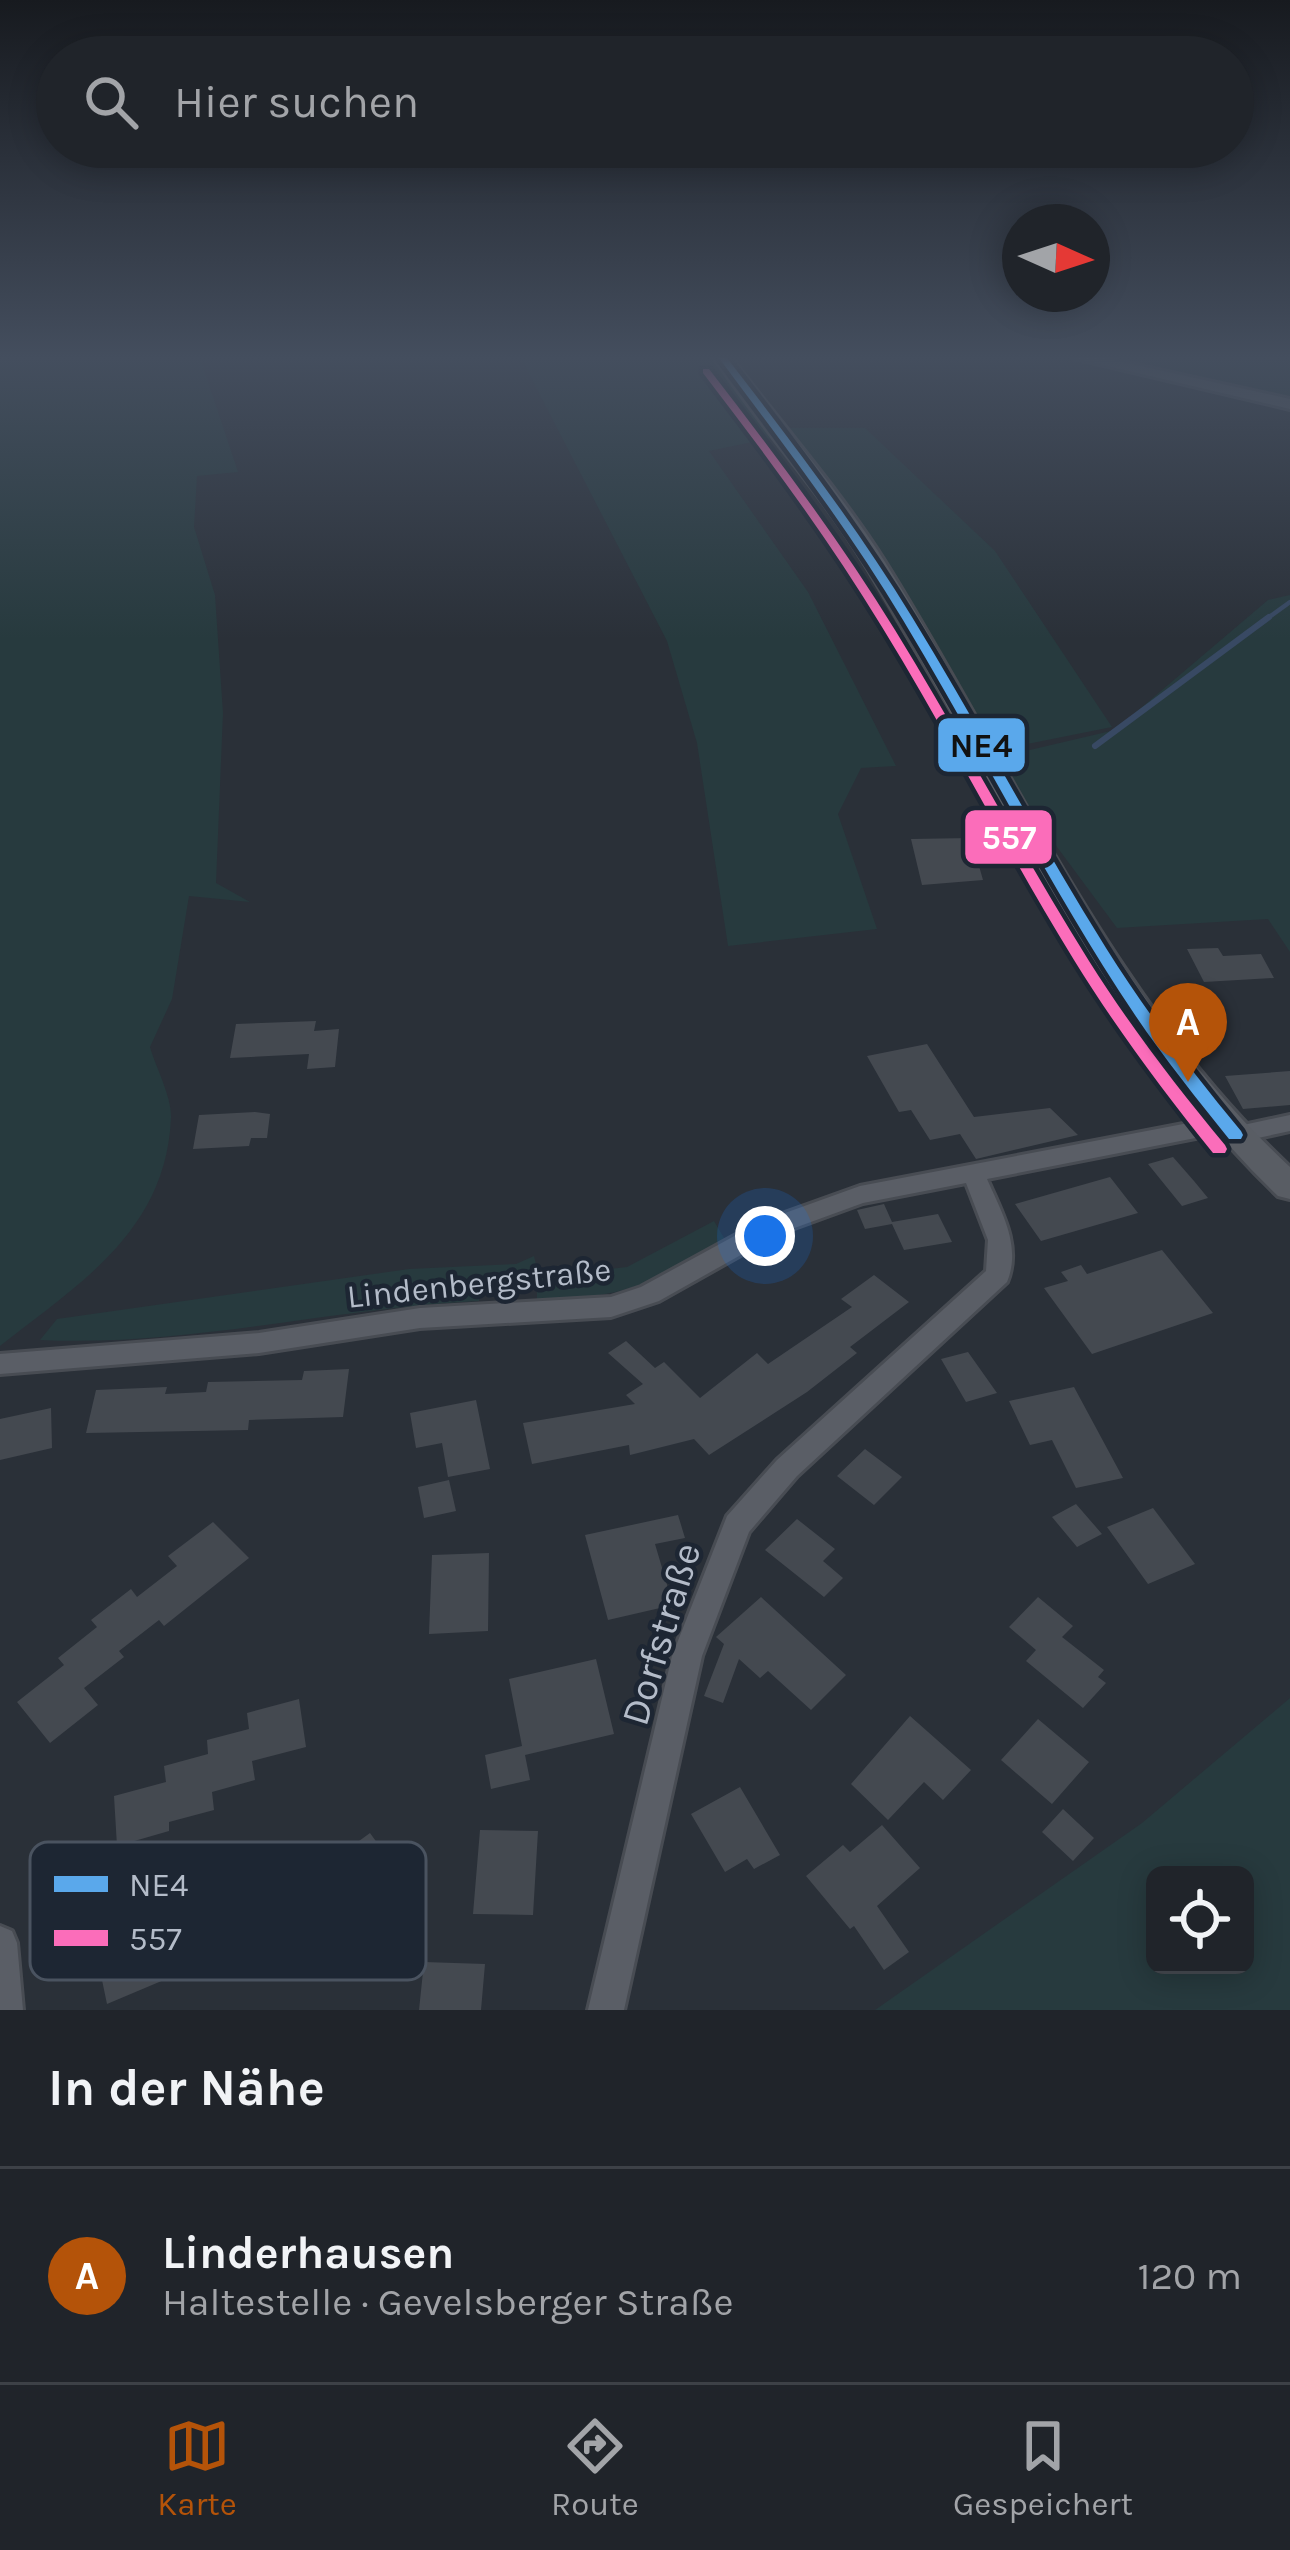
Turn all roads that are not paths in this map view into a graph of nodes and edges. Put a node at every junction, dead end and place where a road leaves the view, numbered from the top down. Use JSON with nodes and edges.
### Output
{"nodes":[{"id":1,"x":793,"y":452,"type":"edge"},
{"id":2,"x":1290,"y":1124,"type":"edge"},
{"id":3,"x":1230,"y":1130,"type":"junction"},
{"id":4,"x":975,"y":1177,"type":"junction"},
{"id":5,"x":1290,"y":1186,"type":"edge"},
{"id":6,"x":0,"y":1364,"type":"edge"},
{"id":7,"x":0,"y":1943,"type":"edge"},
{"id":8,"x":5,"y":2010,"type":"edge"},
{"id":9,"x":606,"y":2010,"type":"edge"}],
"edges":[{"from":1,"to":3,"type":"main road"},
{"from":2,"to":3,"type":"street","name":"Lindenbergstraße"},
{"from":3,"to":4,"type":"street","name":"Lindenbergstraße"},
{"from":3,"to":5,"type":"main road"},
{"from":4,"to":6,"type":"street","name":"Lindenbergstraße"},
{"from":4,"to":9,"type":"street","name":"Dorfstraße"},
{"from":7,"to":8,"type":"street"}]}
